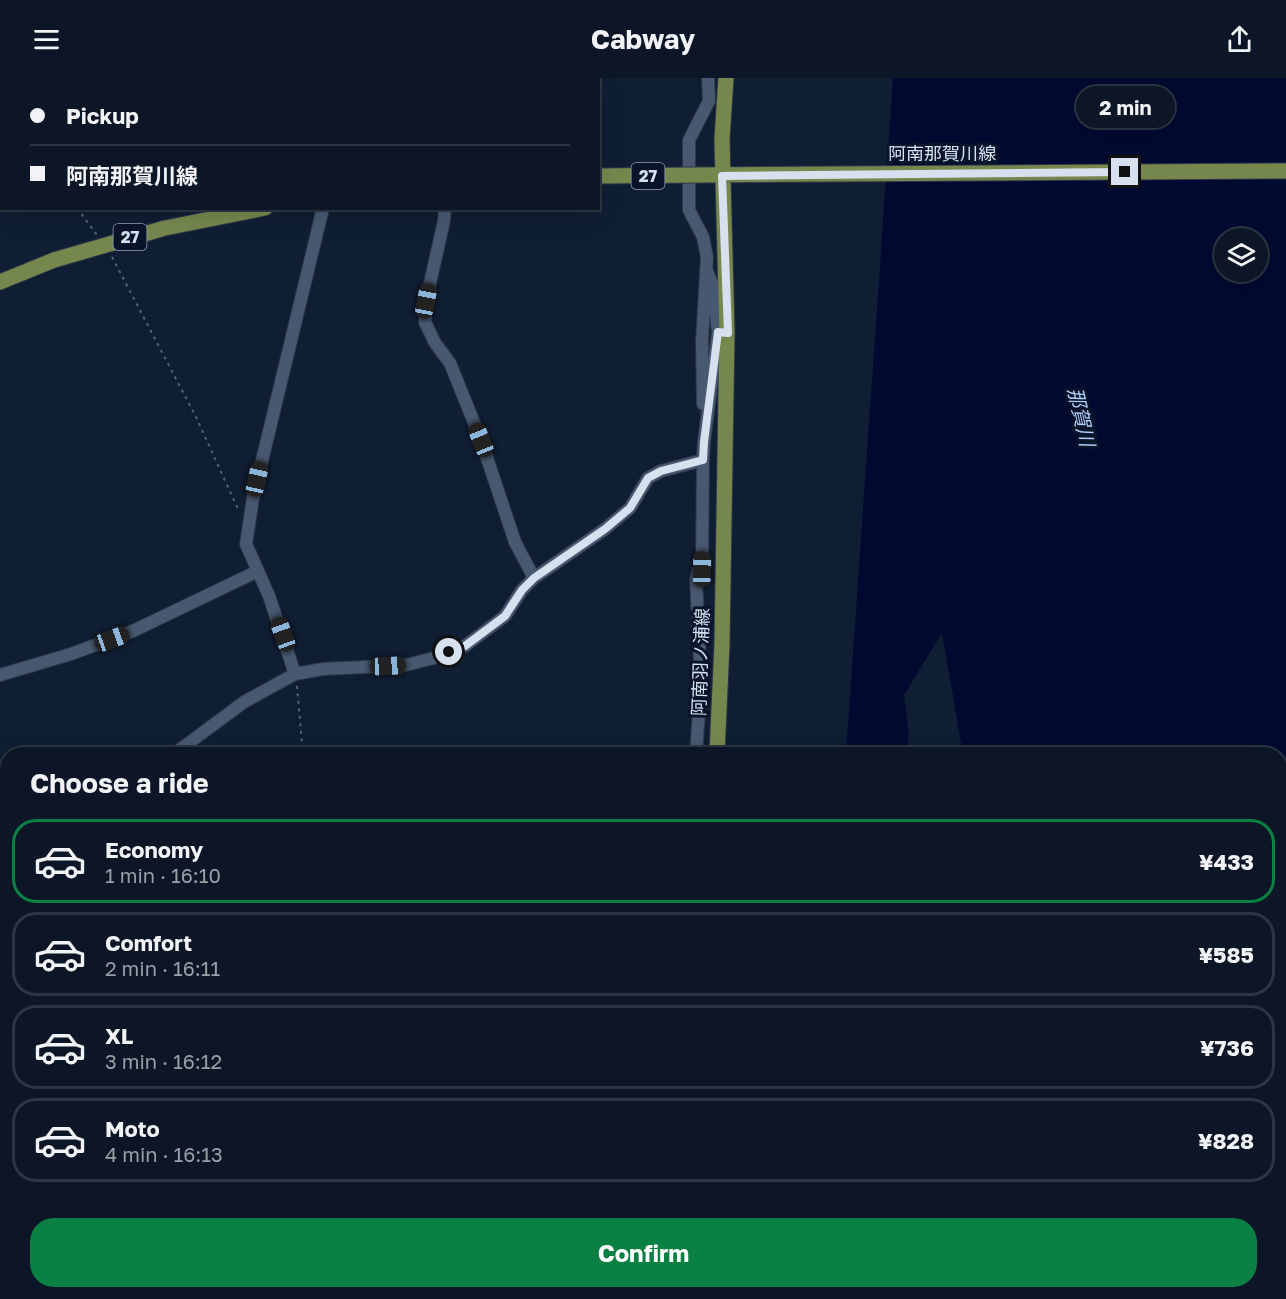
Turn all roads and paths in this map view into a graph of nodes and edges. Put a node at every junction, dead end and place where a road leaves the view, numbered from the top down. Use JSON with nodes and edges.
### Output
{"nodes":[{"id":1,"x":708,"y":78,"type":"edge"},
{"id":2,"x":726,"y":78,"type":"edge"},
{"id":3,"x":1286,"y":171,"type":"edge"},
{"id":4,"x":728,"y":175,"type":"junction"},
{"id":5,"x":600,"y":176,"type":"edge"},
{"id":6,"x":79,"y":210,"type":"edge"},
{"id":7,"x":255,"y":210,"type":"edge"},
{"id":8,"x":323,"y":210,"type":"edge"},
{"id":9,"x":445,"y":210,"type":"edge"},
{"id":10,"x":104,"y":245,"type":"junction"},
{"id":11,"x":706,"y":267,"type":"junction"},
{"id":12,"x":0,"y":282,"type":"edge"},
{"id":13,"x":723,"y":333,"type":"junction"},
{"id":14,"x":704,"y":442,"type":"junction"},
{"id":15,"x":703,"y":460,"type":"junction"},
{"id":16,"x":247,"y":528,"type":"junction"},
{"id":17,"x":258,"y":571,"type":"junction"},
{"id":18,"x":534,"y":578,"type":"junction"},
{"id":19,"x":295,"y":674,"type":"junction"},
{"id":20,"x":0,"y":675,"type":"edge"},
{"id":21,"x":183,"y":747,"type":"edge"},
{"id":22,"x":302,"y":747,"type":"edge"},
{"id":23,"x":696,"y":747,"type":"edge"},
{"id":24,"x":717,"y":747,"type":"edge"}],
"edges":[{"from":1,"to":11,"type":"street"},
{"from":2,"to":4,"type":"main road","name":"阿南羽ノ浦線"},
{"from":3,"to":4,"type":"main road","name":"阿南那賀川線","number":"27"},
{"from":4,"to":5,"type":"main road","name":"阿南那賀川線","number":"27","bridge":true},
{"from":4,"to":13,"type":"main road","name":"阿南羽ノ浦線"},
{"from":6,"to":10,"type":"path"},
{"from":7,"to":10,"type":"main road","number":"27"},
{"from":8,"to":16,"type":"street"},
{"from":9,"to":18,"type":"street"},
{"from":10,"to":12,"type":"main road","number":"27"},
{"from":10,"to":16,"type":"path"},
{"from":11,"to":13,"type":"street"},
{"from":11,"to":14,"type":"street"},
{"from":13,"to":14,"type":"street"},
{"from":13,"to":24,"type":"main road","name":"阿南羽ノ浦線"},
{"from":14,"to":15,"type":"street"},
{"from":15,"to":18,"type":"street"},
{"from":15,"to":23,"type":"street"},
{"from":16,"to":17,"type":"street"},
{"from":17,"to":19,"type":"street"},
{"from":17,"to":20,"type":"street"},
{"from":18,"to":19,"type":"street"},
{"from":19,"to":21,"type":"street"},
{"from":19,"to":22,"type":"path"}]}
